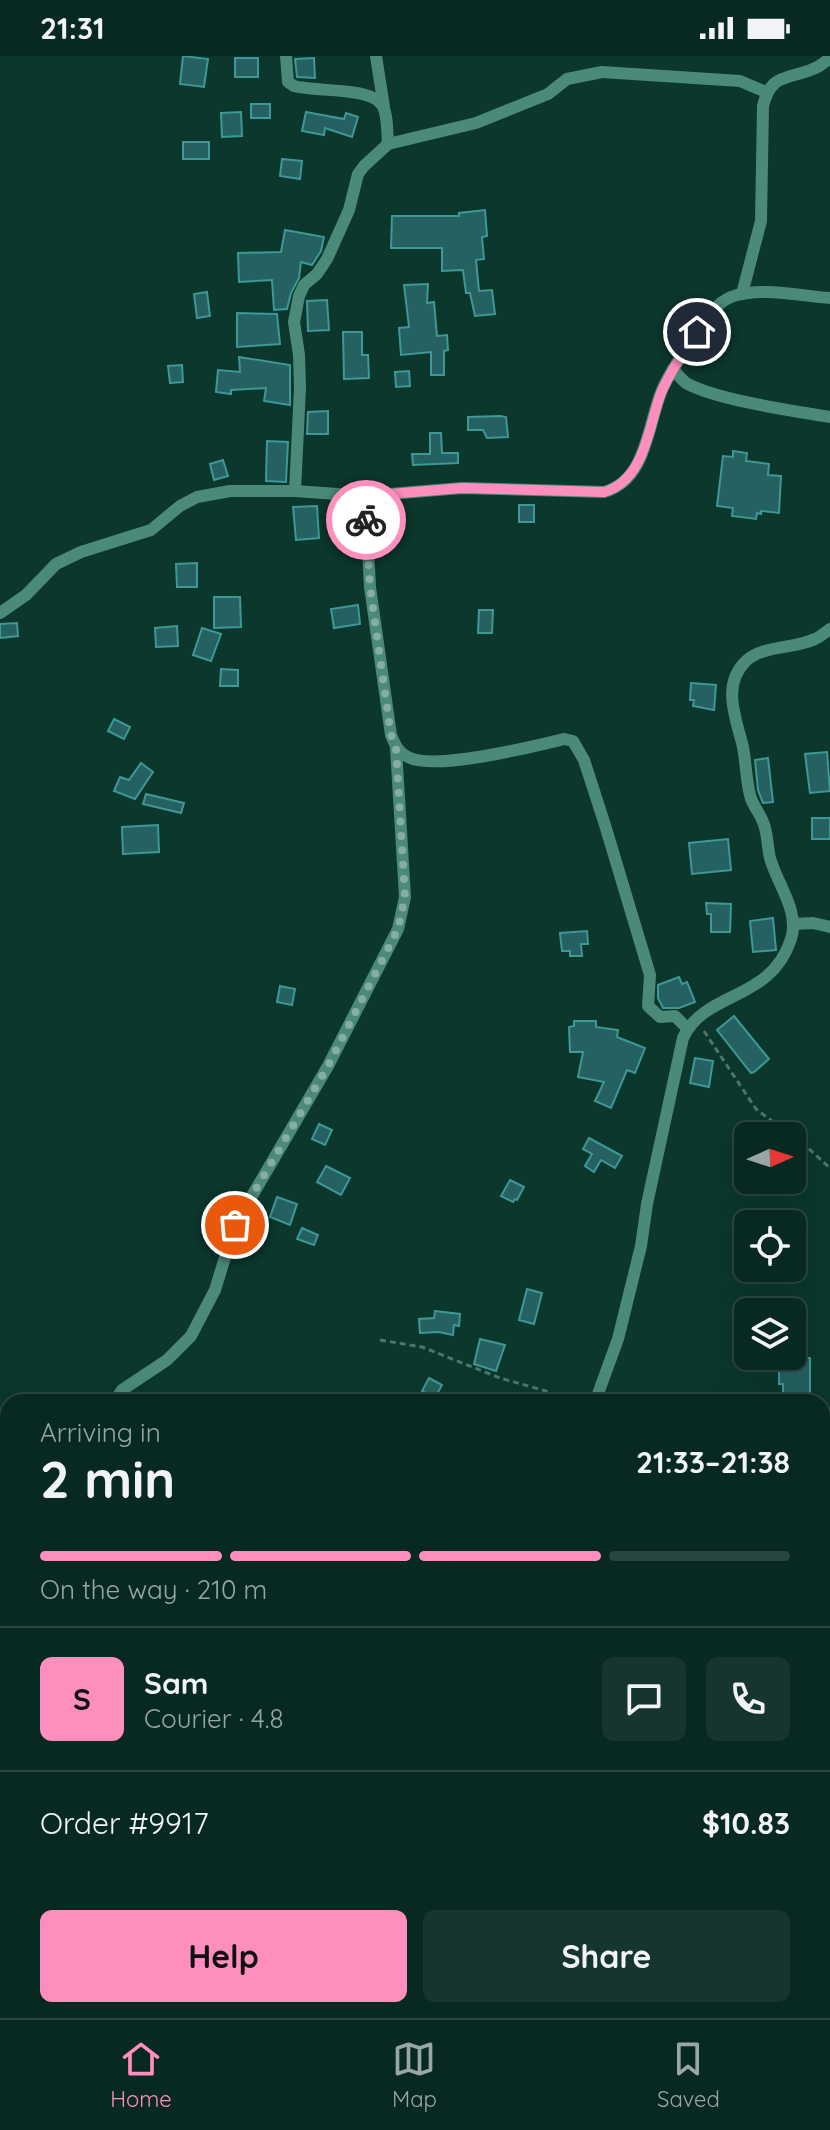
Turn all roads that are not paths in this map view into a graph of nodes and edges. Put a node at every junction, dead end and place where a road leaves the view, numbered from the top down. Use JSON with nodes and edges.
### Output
{"nodes":[{"id":1,"x":286,"y":56,"type":"edge"},
{"id":2,"x":376,"y":56,"type":"edge"},
{"id":3,"x":830,"y":58,"type":"edge"},
{"id":4,"x":766,"y":92,"type":"junction"},
{"id":5,"x":384,"y":107,"type":"junction"},
{"id":6,"x":388,"y":144,"type":"junction"},
{"id":7,"x":742,"y":294,"type":"junction"},
{"id":8,"x":830,"y":298,"type":"edge"},
{"id":9,"x":673,"y":369,"type":"junction"},
{"id":10,"x":830,"y":417,"type":"edge"},
{"id":11,"x":295,"y":491,"type":"junction"},
{"id":12,"x":365,"y":496,"type":"junction"},
{"id":13,"x":0,"y":613,"type":"edge"},
{"id":14,"x":830,"y":629,"type":"edge"},
{"id":15,"x":396,"y":748,"type":"junction"},
{"id":16,"x":793,"y":924,"type":"junction"},
{"id":17,"x":830,"y":927,"type":"edge"},
{"id":18,"x":691,"y":1023,"type":"junction"},
{"id":19,"x":119,"y":1394,"type":"edge"},
{"id":20,"x":598,"y":1394,"type":"edge"}],
"edges":[{"from":1,"to":5,"type":"street"},
{"from":2,"to":5,"type":"street"},
{"from":3,"to":4,"type":"street"},
{"from":4,"to":6,"type":"street"},
{"from":4,"to":7,"type":"street"},
{"from":5,"to":6,"type":"street"},
{"from":6,"to":11,"type":"street"},
{"from":7,"to":8,"type":"street"},
{"from":7,"to":9,"type":"street"},
{"from":9,"to":10,"type":"street"},
{"from":9,"to":12,"type":"street"},
{"from":11,"to":12,"type":"street"},
{"from":11,"to":13,"type":"street"},
{"from":12,"to":15,"type":"street"},
{"from":14,"to":16,"type":"street"},
{"from":15,"to":18,"type":"street"},
{"from":15,"to":19,"type":"street"},
{"from":16,"to":17,"type":"street"},
{"from":16,"to":18,"type":"street"},
{"from":18,"to":20,"type":"street"}]}
